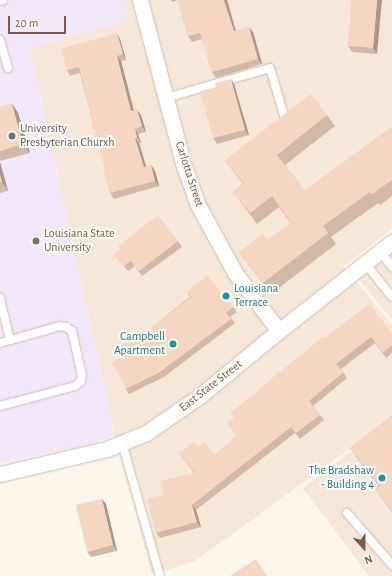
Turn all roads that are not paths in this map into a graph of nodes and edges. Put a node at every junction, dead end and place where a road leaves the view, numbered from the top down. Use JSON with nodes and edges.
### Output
{"nodes":[{"id":1,"x":4,"y":0,"type":"edge"},
{"id":2,"x":140,"y":0,"type":"edge"},
{"id":3,"x":0,"y":1,"type":"edge"},
{"id":4,"x":0,"y":40,"type":"edge"},
{"id":5,"x":8,"y":68,"type":"dead end"},
{"id":6,"x":166,"y":98,"type":"junction"},
{"id":7,"x":285,"y":119,"type":"edge"},
{"id":8,"x":392,"y":242,"type":"edge"},
{"id":9,"x":380,"y":251,"type":"junction"},
{"id":10,"x":365,"y":263,"type":"junction"},
{"id":11,"x":392,"y":267,"type":"edge"},
{"id":12,"x":392,"y":297,"type":"edge"},
{"id":13,"x":0,"y":298,"type":"edge"},
{"id":14,"x":279,"y":330,"type":"junction"},
{"id":15,"x":10,"y":340,"type":"junction"},
{"id":16,"x":0,"y":343,"type":"edge"},
{"id":17,"x":0,"y":406,"type":"edge"},
{"id":18,"x":122,"y":443,"type":"junction"},
{"id":19,"x":0,"y":474,"type":"edge"},
{"id":20,"x":347,"y":513,"type":"dead end"},
{"id":21,"x":392,"y":565,"type":"edge"},
{"id":22,"x":160,"y":576,"type":"edge"}],
"edges":[{"from":1,"to":3,"type":"lane"},
{"from":2,"to":6,"type":"street","name":"Carlotta Street"},
{"from":4,"to":5,"type":"lane"},
{"from":6,"to":7,"type":"lane"},
{"from":6,"to":14,"type":"street","name":"Carlotta Street"},
{"from":8,"to":9,"type":"street","name":"East State Street"},
{"from":9,"to":10,"type":"street","name":"East State Street"},
{"from":9,"to":11,"type":"lane"},
{"from":10,"to":12,"type":"lane"},
{"from":10,"to":14,"type":"street","name":"East State Street"},
{"from":13,"to":15,"type":"lane"},
{"from":14,"to":18,"type":"street","name":"East State Street"},
{"from":15,"to":16,"type":"lane"},
{"from":15,"to":17,"type":"lane"},
{"from":18,"to":19,"type":"street","name":"East State Street"},
{"from":18,"to":22,"type":"lane"},
{"from":20,"to":21,"type":"lane"}]}
